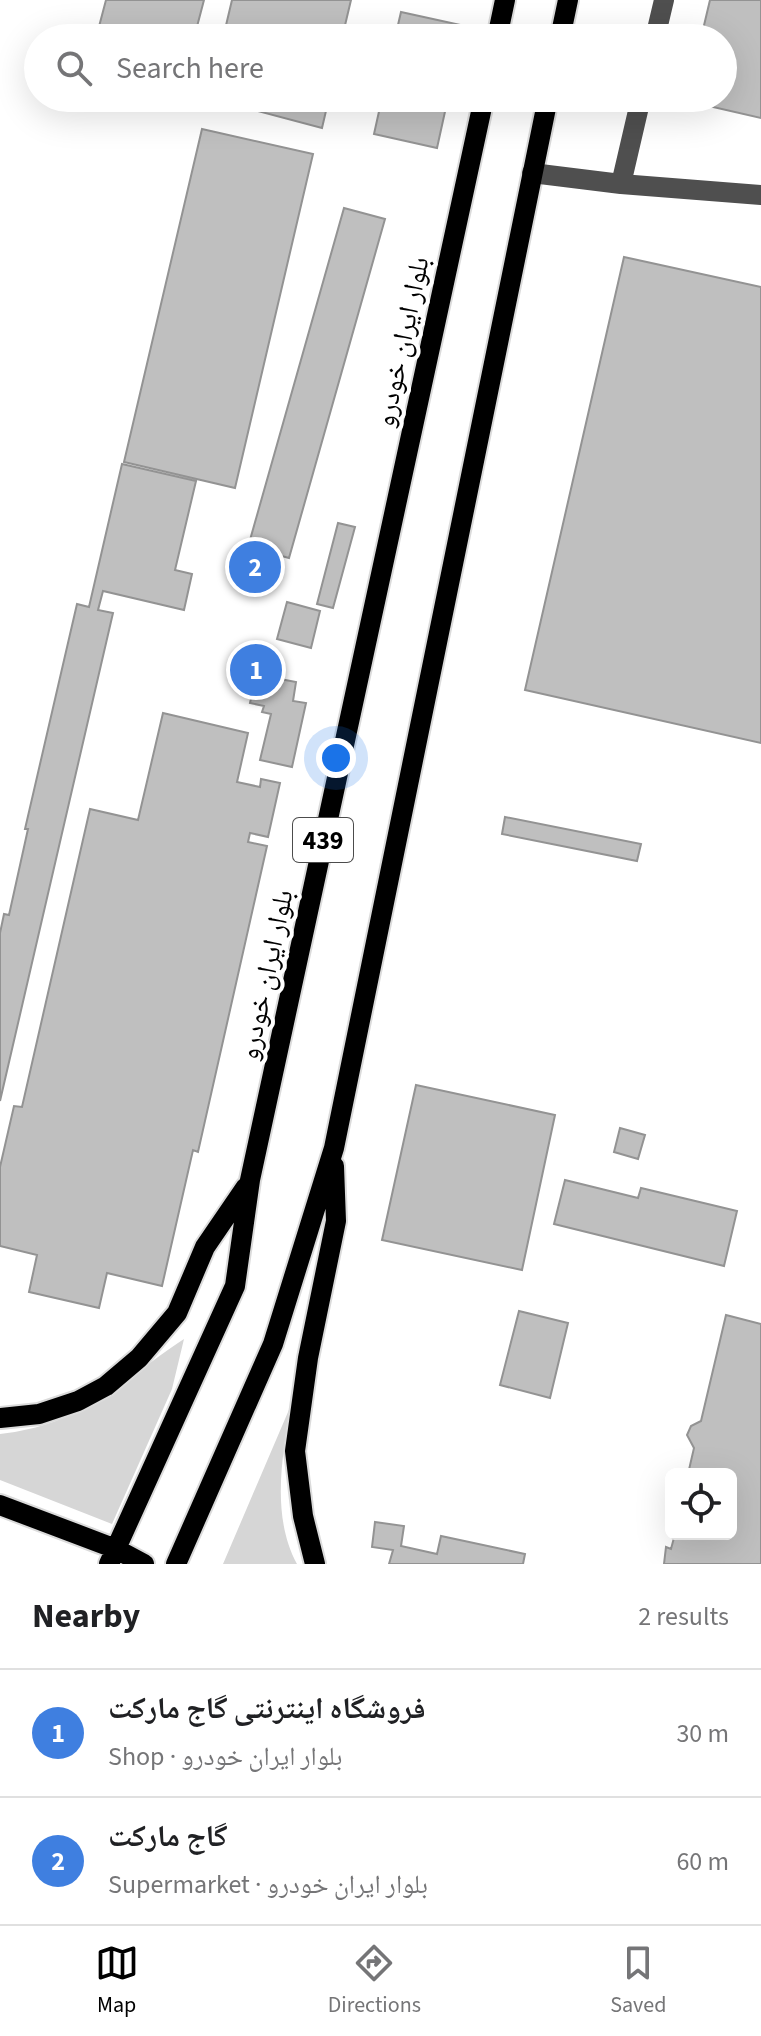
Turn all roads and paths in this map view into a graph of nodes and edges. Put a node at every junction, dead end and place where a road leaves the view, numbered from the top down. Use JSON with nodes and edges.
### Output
{"nodes":[{"id":1,"x":505,"y":0,"type":"edge"},
{"id":2,"x":568,"y":0,"type":"edge"},
{"id":3,"x":664,"y":0,"type":"edge"},
{"id":4,"x":500,"y":24,"type":"edge"},
{"id":5,"x":563,"y":24,"type":"edge"},
{"id":6,"x":658,"y":24,"type":"edge"},
{"id":7,"x":481,"y":112,"type":"edge"},
{"id":8,"x":545,"y":112,"type":"edge"},
{"id":9,"x":638,"y":112,"type":"edge"},
{"id":10,"x":532,"y":173,"type":"junction"},
{"id":11,"x":621,"y":184,"type":"junction"},
{"id":12,"x":761,"y":195,"type":"edge"},
{"id":13,"x":334,"y":1148,"type":"junction"},
{"id":14,"x":250,"y":1180,"type":"junction"},
{"id":15,"x":0,"y":1418,"type":"edge"},
{"id":16,"x":0,"y":1505,"type":"edge"},
{"id":17,"x":113,"y":1557,"type":"edge"},
{"id":18,"x":144,"y":1564,"type":"edge"},
{"id":19,"x":176,"y":1564,"type":"edge"},
{"id":20,"x":315,"y":1564,"type":"edge"}],
"edges":[{"from":1,"to":4,"type":"main road"},
{"from":2,"to":5,"type":"main road"},
{"from":3,"to":6,"type":"lane"},
{"from":7,"to":14,"type":"main road","name":"بلوار ایران خودرو","number":"439"},
{"from":8,"to":10,"type":"main road","number":"439"},
{"from":9,"to":11,"type":"lane"},
{"from":10,"to":11,"type":"lane"},
{"from":10,"to":13,"type":"main road","number":"439"},
{"from":11,"to":12,"type":"lane"},
{"from":13,"to":19,"type":"main road","number":"439"},
{"from":13,"to":20,"type":"main road"},
{"from":14,"to":15,"type":"main road"},
{"from":14,"to":17,"type":"main road","name":"بلوار ایران خودرو","number":"439"},
{"from":16,"to":17,"type":"main road"},
{"from":17,"to":18,"type":"main road"}]}
